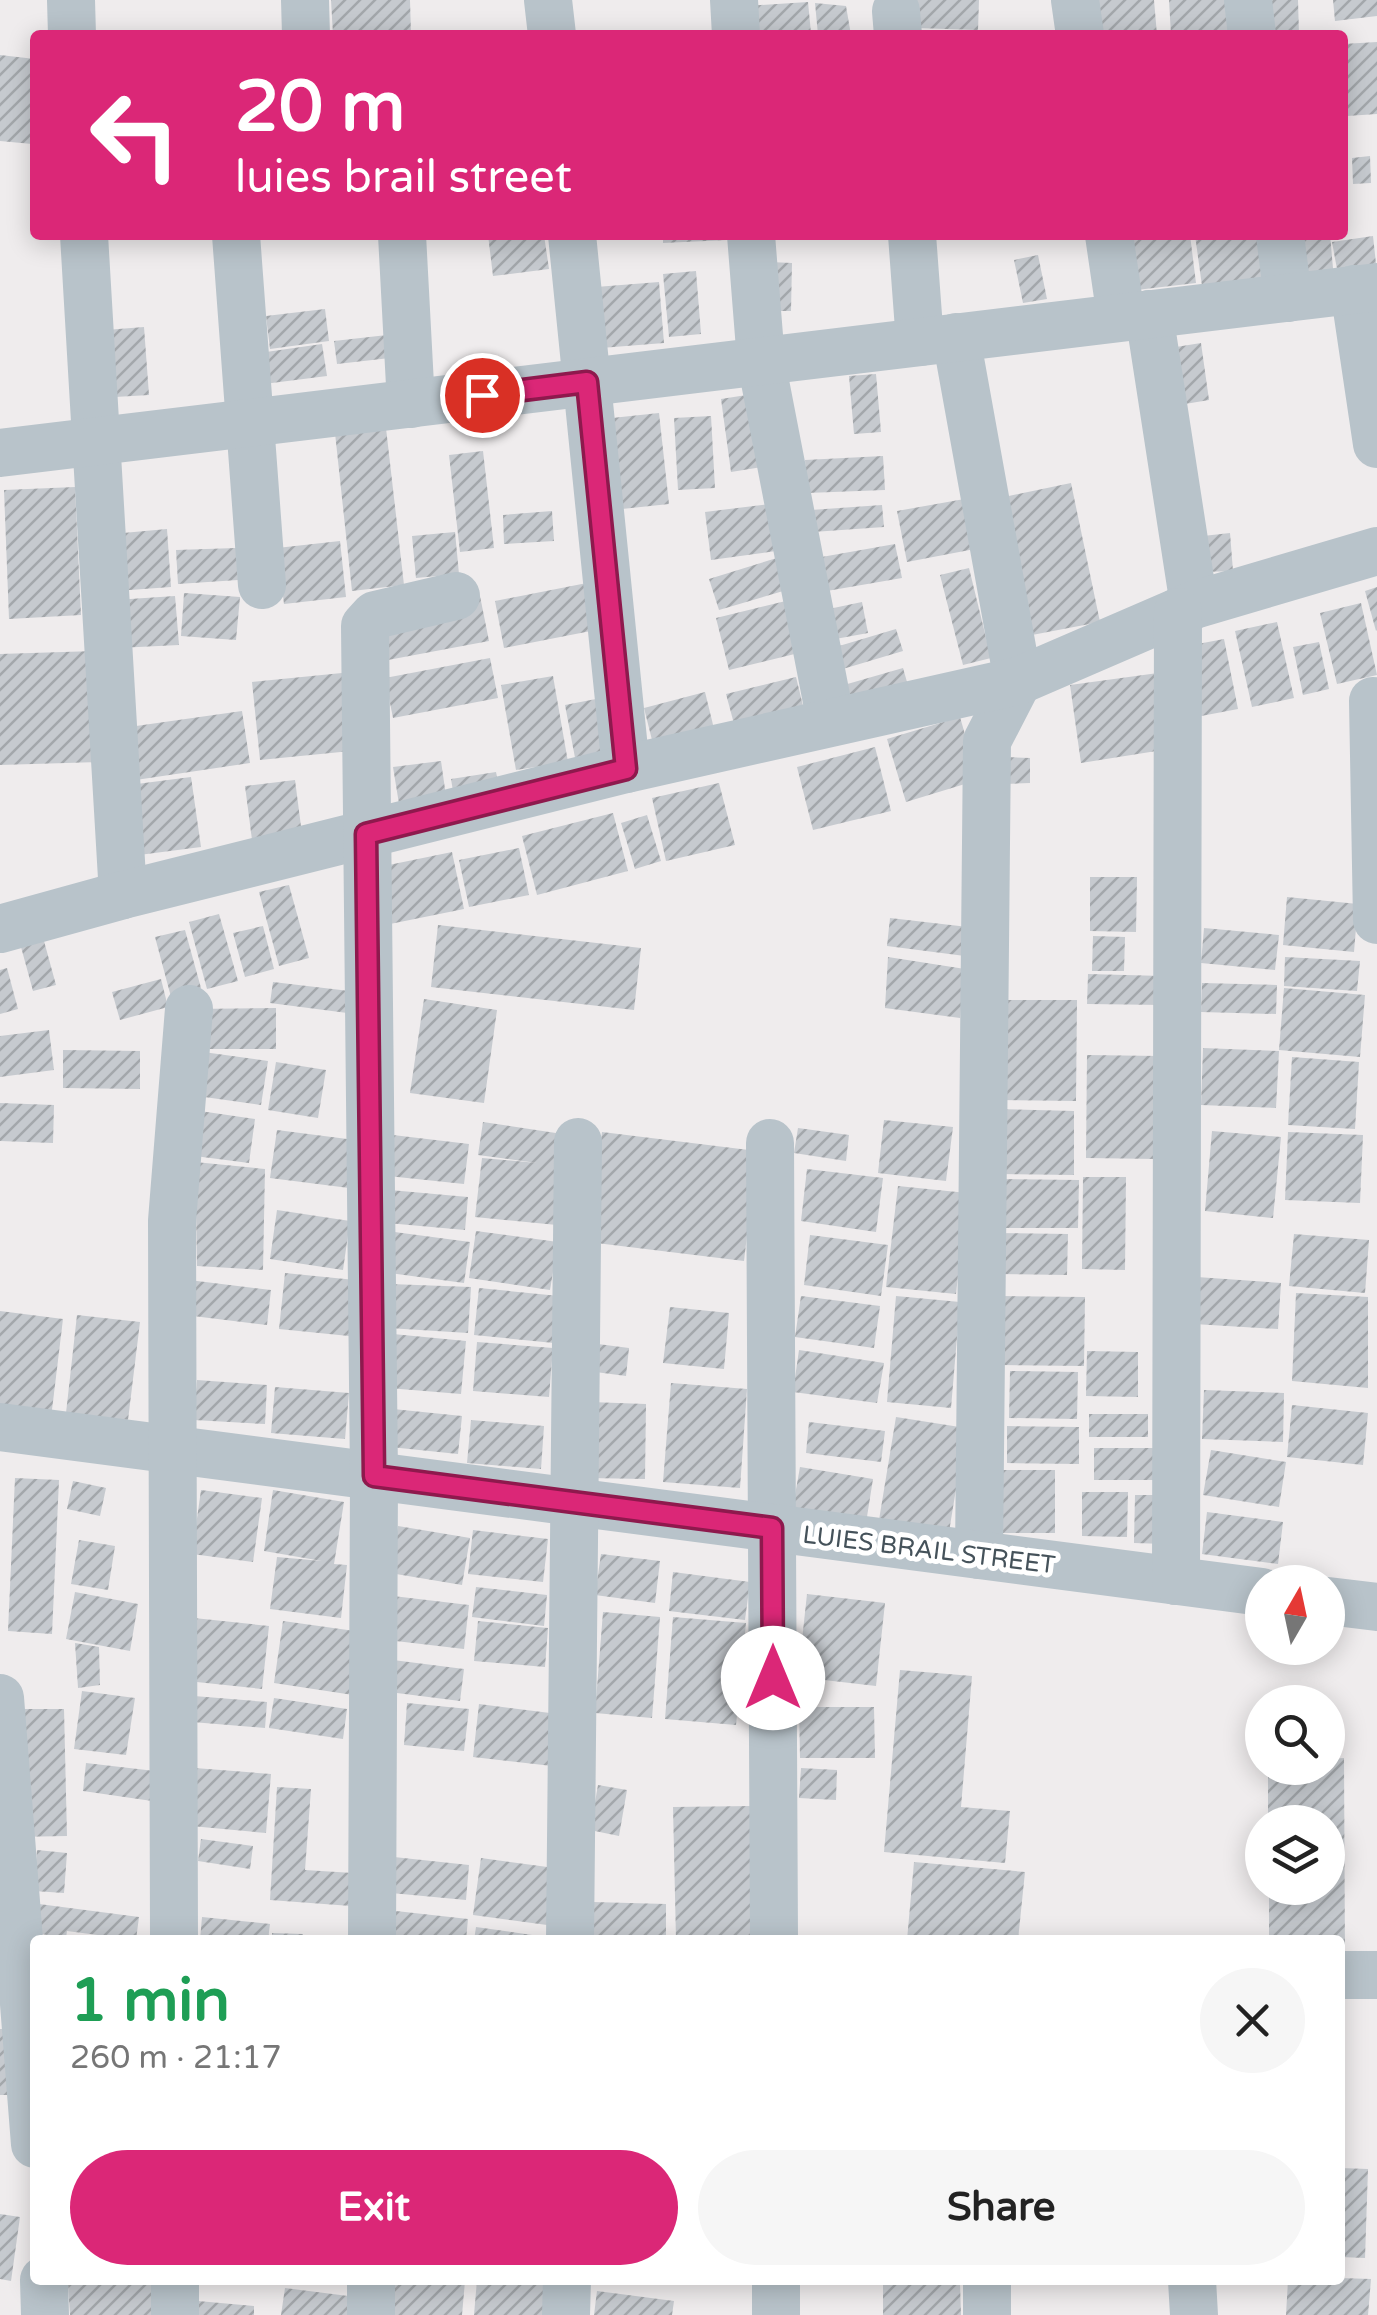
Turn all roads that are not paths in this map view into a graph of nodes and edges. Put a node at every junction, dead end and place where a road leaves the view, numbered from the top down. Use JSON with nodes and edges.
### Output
{"nodes":[{"id":1,"x":72,"y":0,"type":"edge"},
{"id":2,"x":305,"y":0,"type":"edge"},
{"id":3,"x":548,"y":0,"type":"edge"},
{"id":4,"x":734,"y":0,"type":"edge"},
{"id":5,"x":1075,"y":0,"type":"edge"},
{"id":6,"x":1248,"y":0,"type":"edge"},
{"id":7,"x":72,"y":30,"type":"edge"},
{"id":8,"x":306,"y":30,"type":"edge"},
{"id":9,"x":551,"y":30,"type":"edge"},
{"id":10,"x":736,"y":30,"type":"edge"},
{"id":11,"x":1079,"y":30,"type":"edge"},
{"id":12,"x":1251,"y":30,"type":"edge"},
{"id":13,"x":84,"y":240,"type":"edge"},
{"id":14,"x":236,"y":240,"type":"edge"},
{"id":15,"x":402,"y":240,"type":"edge"},
{"id":16,"x":573,"y":240,"type":"edge"},
{"id":17,"x":751,"y":240,"type":"edge"},
{"id":18,"x":913,"y":240,"type":"edge"},
{"id":19,"x":1111,"y":240,"type":"edge"},
{"id":20,"x":1281,"y":240,"type":"edge"},
{"id":21,"x":1366,"y":288,"type":"edge"},
{"id":22,"x":1288,"y":298,"type":"junction"},
{"id":23,"x":1135,"y":316,"type":"junction"},
{"id":24,"x":938,"y":340,"type":"junction"},
{"id":25,"x":761,"y":361,"type":"junction"},
{"id":26,"x":587,"y":382,"type":"junction"},
{"id":27,"x":412,"y":404,"type":"junction"},
{"id":28,"x":252,"y":423,"type":"junction"},
{"id":29,"x":96,"y":442,"type":"junction"},
{"id":30,"x":1377,"y":444,"type":"edge"},
{"id":31,"x":0,"y":453,"type":"edge"},
{"id":32,"x":1377,"y":551,"type":"edge"},
{"id":33,"x":262,"y":585,"type":"dead end"},
{"id":34,"x":456,"y":596,"type":"dead end"},
{"id":35,"x":1186,"y":608,"type":"junction"},
{"id":36,"x":1018,"y":682,"type":"junction"},
{"id":37,"x":1373,"y":701,"type":"dead end"},
{"id":38,"x":831,"y":722,"type":"junction"},
{"id":39,"x":626,"y":769,"type":"junction"},
{"id":40,"x":366,"y":834,"type":"junction"},
{"id":41,"x":123,"y":894,"type":"junction"},
{"id":42,"x":1377,"y":920,"type":"edge"},
{"id":43,"x":0,"y":929,"type":"edge"},
{"id":44,"x":188,"y":1009,"type":"dead end"},
{"id":45,"x":578,"y":1142,"type":"dead end"},
{"id":46,"x":770,"y":1143,"type":"dead end"},
{"id":47,"x":0,"y":1428,"type":"edge"},
{"id":48,"x":172,"y":1450,"type":"junction"},
{"id":49,"x":374,"y":1476,"type":"junction"},
{"id":50,"x":575,"y":1503,"type":"junction"},
{"id":51,"x":772,"y":1528,"type":"junction"},
{"id":52,"x":978,"y":1555,"type":"junction"},
{"id":53,"x":1176,"y":1581,"type":"junction"},
{"id":54,"x":1245,"y":1590,"type":"edge"},
{"id":55,"x":1345,"y":1602,"type":"edge"},
{"id":56,"x":1377,"y":1607,"type":"edge"},
{"id":57,"x":0,"y":1698,"type":"edge"},
{"id":58,"x":174,"y":1935,"type":"edge"},
{"id":59,"x":372,"y":1935,"type":"edge"},
{"id":60,"x":570,"y":1935,"type":"edge"},
{"id":61,"x":774,"y":1935,"type":"edge"},
{"id":62,"x":1345,"y":1975,"type":"edge"},
{"id":63,"x":1377,"y":1976,"type":"edge"},
{"id":64,"x":30,"y":2080,"type":"edge"},
{"id":65,"x":44,"y":2285,"type":"edge"},
{"id":66,"x":175,"y":2285,"type":"edge"},
{"id":67,"x":371,"y":2285,"type":"edge"},
{"id":68,"x":567,"y":2285,"type":"edge"},
{"id":69,"x":776,"y":2285,"type":"edge"},
{"id":70,"x":986,"y":2285,"type":"edge"},
{"id":71,"x":1192,"y":2285,"type":"edge"},
{"id":72,"x":45,"y":2315,"type":"edge"},
{"id":73,"x":175,"y":2315,"type":"edge"},
{"id":74,"x":371,"y":2315,"type":"edge"},
{"id":75,"x":566,"y":2315,"type":"edge"},
{"id":76,"x":776,"y":2315,"type":"edge"},
{"id":77,"x":987,"y":2315,"type":"edge"},
{"id":78,"x":1194,"y":2315,"type":"edge"}],
"edges":[{"from":1,"to":7,"type":"street"},
{"from":2,"to":8,"type":"street"},
{"from":3,"to":9,"type":"street"},
{"from":4,"to":10,"type":"street"},
{"from":5,"to":11,"type":"street"},
{"from":6,"to":12,"type":"street"},
{"from":13,"to":29,"type":"street"},
{"from":14,"to":28,"type":"street"},
{"from":15,"to":27,"type":"street"},
{"from":16,"to":26,"type":"street"},
{"from":17,"to":25,"type":"street"},
{"from":18,"to":24,"type":"street"},
{"from":19,"to":23,"type":"street"},
{"from":20,"to":22,"type":"street"},
{"from":21,"to":22,"type":"street"},
{"from":21,"to":30,"type":"street"},
{"from":22,"to":23,"type":"street"},
{"from":23,"to":24,"type":"street"},
{"from":23,"to":35,"type":"street"},
{"from":24,"to":25,"type":"street"},
{"from":24,"to":36,"type":"street"},
{"from":25,"to":26,"type":"street"},
{"from":25,"to":38,"type":"street"},
{"from":26,"to":27,"type":"street"},
{"from":26,"to":39,"type":"street"},
{"from":27,"to":28,"type":"street"},
{"from":28,"to":29,"type":"street"},
{"from":28,"to":33,"type":"street"},
{"from":29,"to":31,"type":"street"},
{"from":29,"to":41,"type":"street"},
{"from":32,"to":35,"type":"street"},
{"from":34,"to":40,"type":"street"},
{"from":35,"to":36,"type":"street"},
{"from":35,"to":53,"type":"street"},
{"from":36,"to":38,"type":"street"},
{"from":36,"to":52,"type":"street"},
{"from":37,"to":42,"type":"street"},
{"from":38,"to":39,"type":"street"},
{"from":39,"to":40,"type":"street"},
{"from":40,"to":41,"type":"street"},
{"from":40,"to":49,"type":"street"},
{"from":41,"to":43,"type":"street"},
{"from":44,"to":48,"type":"street"},
{"from":45,"to":50,"type":"street"},
{"from":46,"to":51,"type":"street"},
{"from":47,"to":48,"type":"street","name":"LUIES BRAIL STREET"},
{"from":48,"to":49,"type":"street","name":"LUIES BRAIL STREET"},
{"from":48,"to":58,"type":"street"},
{"from":49,"to":50,"type":"street","name":"LUIES BRAIL STREET"},
{"from":49,"to":59,"type":"street"},
{"from":50,"to":51,"type":"street","name":"LUIES BRAIL STREET"},
{"from":50,"to":60,"type":"street"},
{"from":51,"to":52,"type":"street","name":"LUIES BRAIL STREET"},
{"from":51,"to":61,"type":"street"},
{"from":52,"to":53,"type":"street","name":"LUIES BRAIL STREET"},
{"from":53,"to":54,"type":"street","name":"LUIES BRAIL STREET"},
{"from":55,"to":56,"type":"street"},
{"from":57,"to":64,"type":"street"},
{"from":62,"to":63,"type":"street"},
{"from":65,"to":72,"type":"street"},
{"from":66,"to":73,"type":"street"},
{"from":67,"to":74,"type":"street"},
{"from":68,"to":75,"type":"street"},
{"from":69,"to":76,"type":"street"},
{"from":70,"to":77,"type":"street"},
{"from":71,"to":78,"type":"street"}]}
